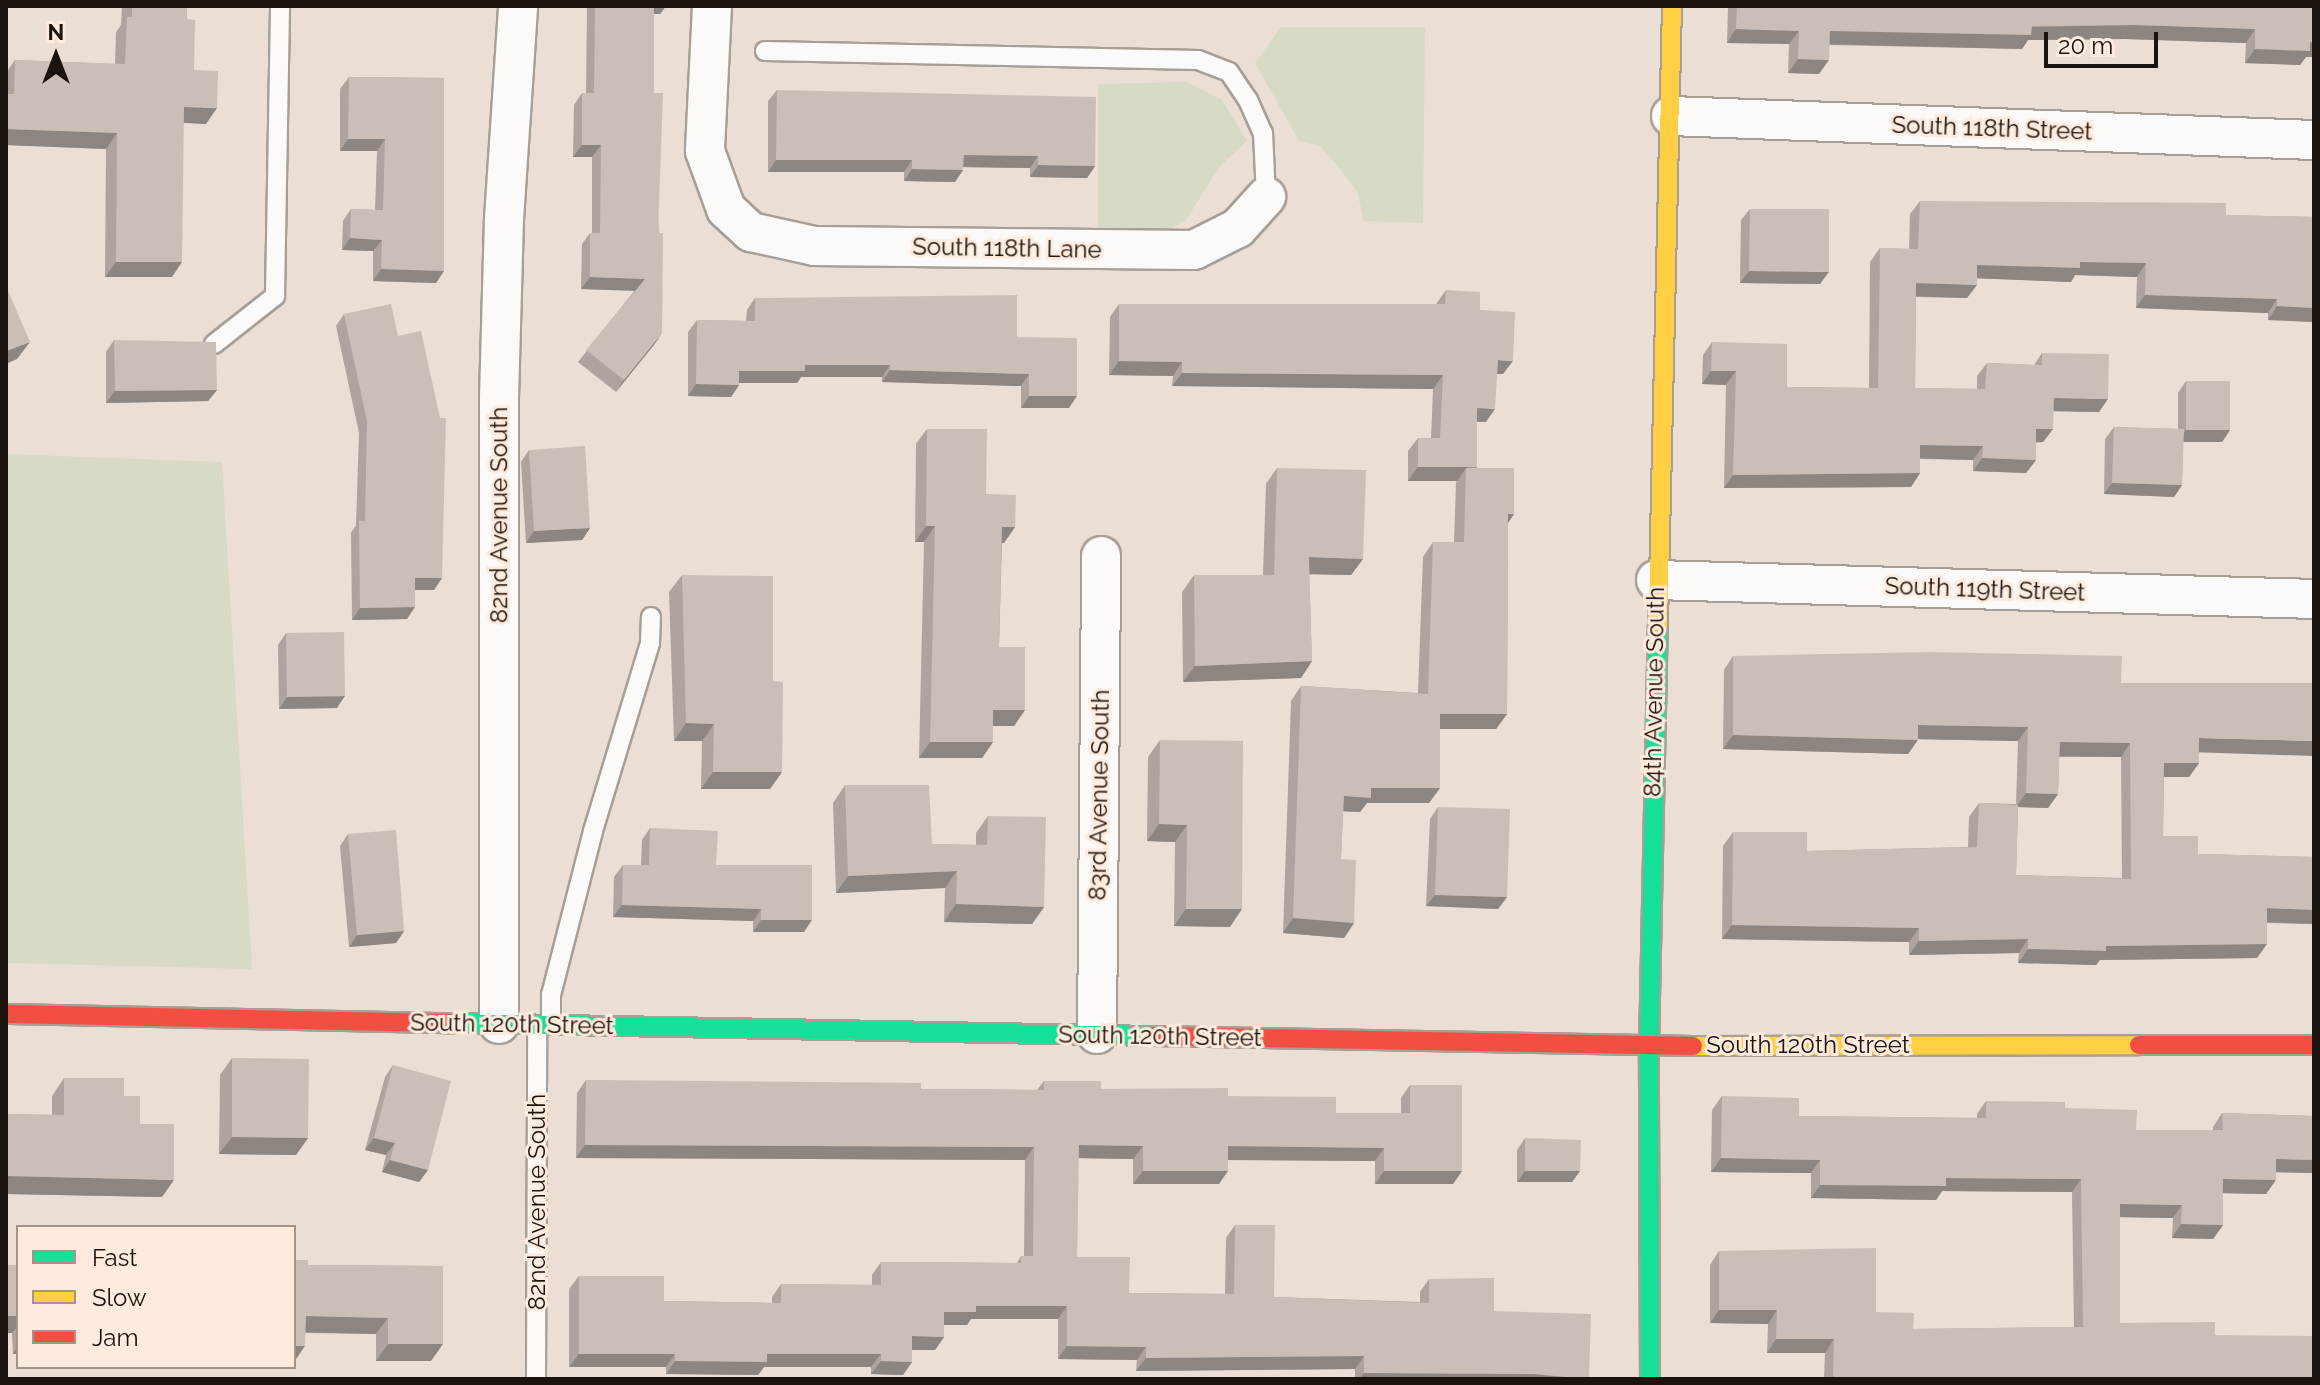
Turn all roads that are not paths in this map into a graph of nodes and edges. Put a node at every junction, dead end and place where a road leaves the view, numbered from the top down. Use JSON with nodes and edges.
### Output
{"nodes":[{"id":1,"x":280,"y":6,"type":"edge"},
{"id":2,"x":518,"y":6,"type":"edge"},
{"id":3,"x":712,"y":6,"type":"edge"},
{"id":4,"x":1672,"y":6,"type":"edge"},
{"id":5,"x":765,"y":51,"type":"dead end"},
{"id":6,"x":1671,"y":116,"type":"junction"},
{"id":7,"x":2314,"y":140,"type":"edge"},
{"id":8,"x":1266,"y":197,"type":"joint"},
{"id":9,"x":214,"y":344,"type":"edge"},
{"id":10,"x":1101,"y":556,"type":"dead end"},
{"id":11,"x":1656,"y":580,"type":"junction"},
{"id":12,"x":2314,"y":599,"type":"edge"},
{"id":13,"x":651,"y":617,"type":"dead end"},
{"id":14,"x":6,"y":1014,"type":"edge"},
{"id":15,"x":499,"y":1024,"type":"junction"},
{"id":16,"x":544,"y":1025,"type":"junction"},
{"id":17,"x":1097,"y":1034,"type":"junction"},
{"id":18,"x":2314,"y":1045,"type":"edge"},
{"id":19,"x":1649,"y":1046,"type":"junction"},
{"id":20,"x":536,"y":1379,"type":"edge"},
{"id":21,"x":1650,"y":1379,"type":"edge"}],
"edges":[{"from":1,"to":9,"type":"lane"},
{"from":2,"to":15,"type":"street","name":"82nd Avenue South"},
{"from":3,"to":8,"type":"street","name":"South 118th Lane"},
{"from":4,"to":6,"type":"street","name":"84th Avenue South"},
{"from":5,"to":8,"type":"lane"},
{"from":6,"to":7,"type":"street","name":"South 118th Street"},
{"from":6,"to":11,"type":"street","name":"84th Avenue South"},
{"from":10,"to":17,"type":"street","name":"83rd Avenue South"},
{"from":11,"to":12,"type":"street","name":"South 119th Street"},
{"from":11,"to":19,"type":"street","name":"84th Avenue South"},
{"from":13,"to":16,"type":"lane","name":"82nd Avenue South"},
{"from":14,"to":15,"type":"street","name":"South 120th Street"},
{"from":15,"to":16,"type":"street","name":"South 120th Street"},
{"from":16,"to":17,"type":"street","name":"South 120th Street"},
{"from":16,"to":20,"type":"lane","name":"82nd Avenue South"},
{"from":17,"to":19,"type":"street","name":"South 120th Street"},
{"from":18,"to":19,"type":"street","name":"South 120th Street"},
{"from":19,"to":21,"type":"street","name":"84th Avenue South"}]}
